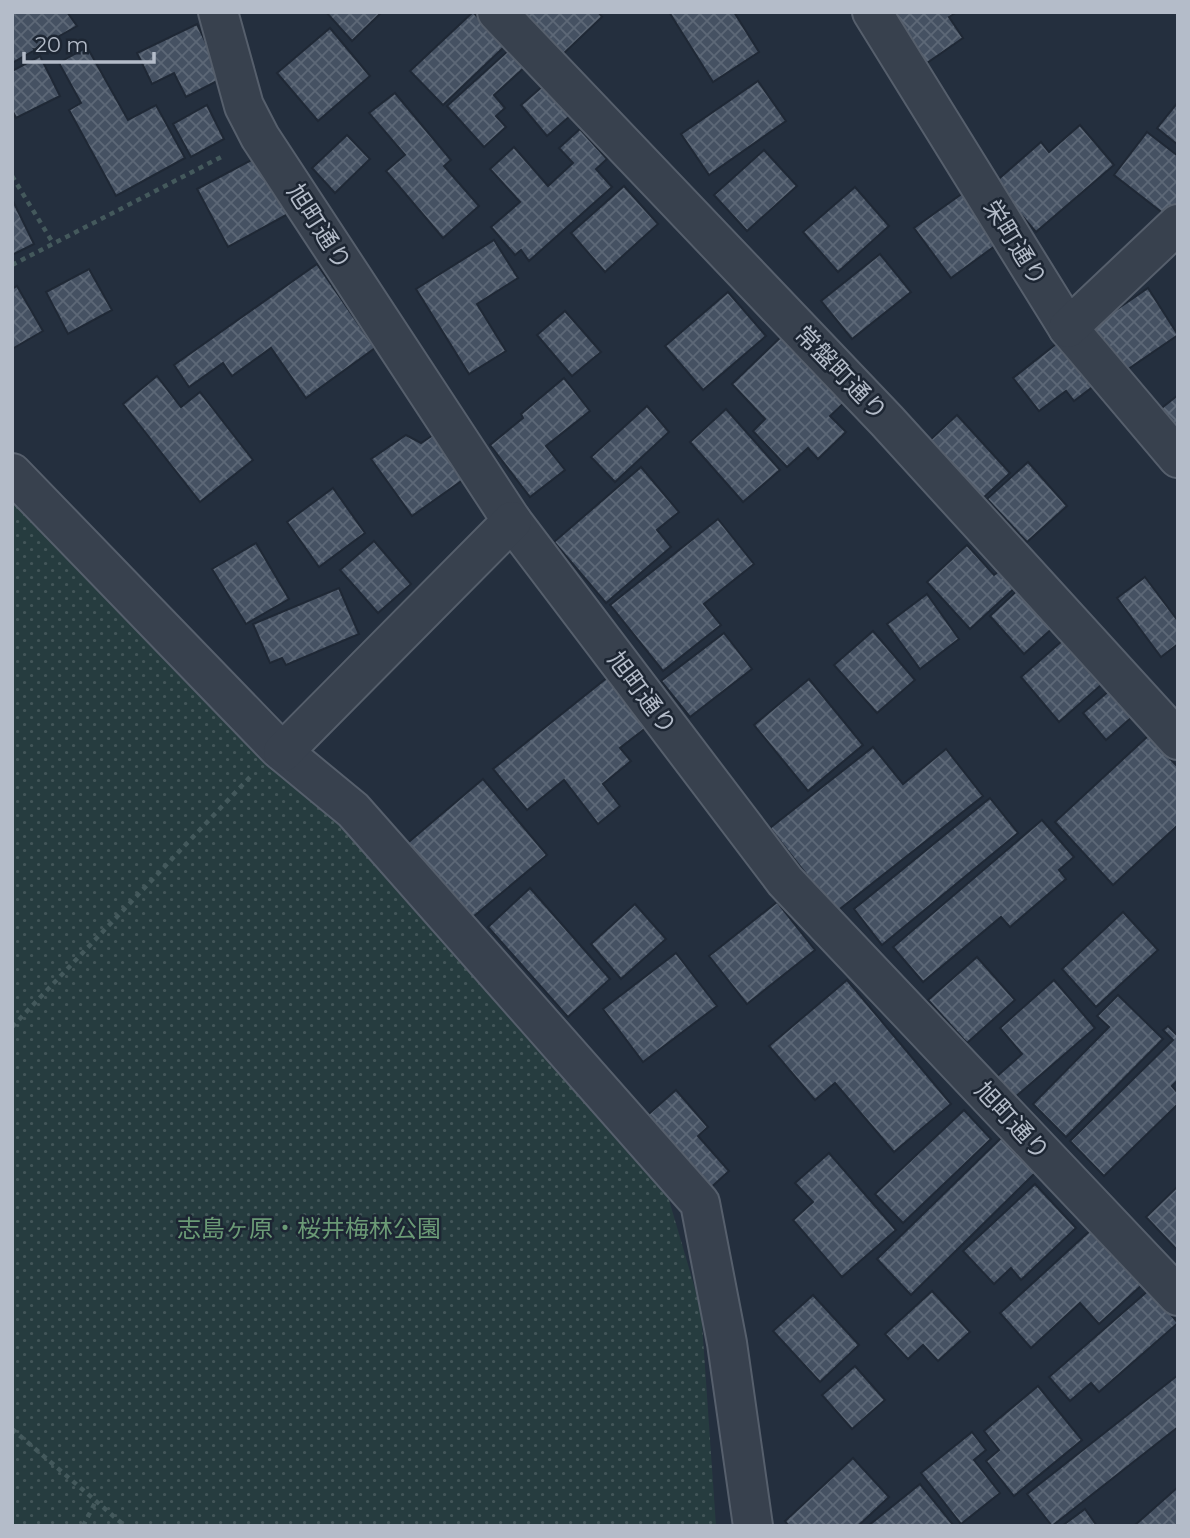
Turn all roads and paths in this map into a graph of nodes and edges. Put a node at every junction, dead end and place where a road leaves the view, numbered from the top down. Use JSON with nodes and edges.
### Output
{"nodes":[{"id":1,"x":218,"y":12,"type":"edge"},
{"id":2,"x":497,"y":12,"type":"edge"},
{"id":3,"x":872,"y":12,"type":"edge"},
{"id":4,"x":260,"y":137,"type":"junction"},
{"id":5,"x":12,"y":176,"type":"edge"},
{"id":6,"x":1178,"y":224,"type":"edge"},
{"id":7,"x":53,"y":243,"type":"junction"},
{"id":8,"x":12,"y":265,"type":"edge"},
{"id":9,"x":1068,"y":328,"type":"junction"},
{"id":10,"x":1178,"y":458,"type":"edge"},
{"id":11,"x":12,"y":473,"type":"edge"},
{"id":12,"x":512,"y":521,"type":"junction"},
{"id":13,"x":1178,"y":740,"type":"edge"},
{"id":14,"x":280,"y":750,"type":"junction"},
{"id":15,"x":12,"y":1027,"type":"edge"},
{"id":16,"x":1178,"y":1296,"type":"edge"},
{"id":17,"x":12,"y":1429,"type":"edge"},
{"id":18,"x":96,"y":1501,"type":"junction"},
{"id":19,"x":83,"y":1526,"type":"edge"},
{"id":20,"x":125,"y":1526,"type":"edge"},
{"id":21,"x":754,"y":1526,"type":"edge"}],
"edges":[{"from":1,"to":4,"type":"street","name":"旭町通り"},
{"from":2,"to":13,"type":"street","name":"常盤町通り"},
{"from":3,"to":9,"type":"street","name":"栄町通り"},
{"from":4,"to":7,"type":"path"},
{"from":4,"to":12,"type":"street","name":"旭町通り"},
{"from":5,"to":7,"type":"path"},
{"from":6,"to":9,"type":"street"},
{"from":7,"to":8,"type":"path"},
{"from":9,"to":10,"type":"street","name":"栄町通り"},
{"from":11,"to":14,"type":"street"},
{"from":12,"to":14,"type":"street"},
{"from":12,"to":16,"type":"street","name":"旭町通り"},
{"from":14,"to":15,"type":"path"},
{"from":14,"to":21,"type":"street"},
{"from":17,"to":18,"type":"path"},
{"from":18,"to":19,"type":"path"},
{"from":18,"to":20,"type":"path"}]}
